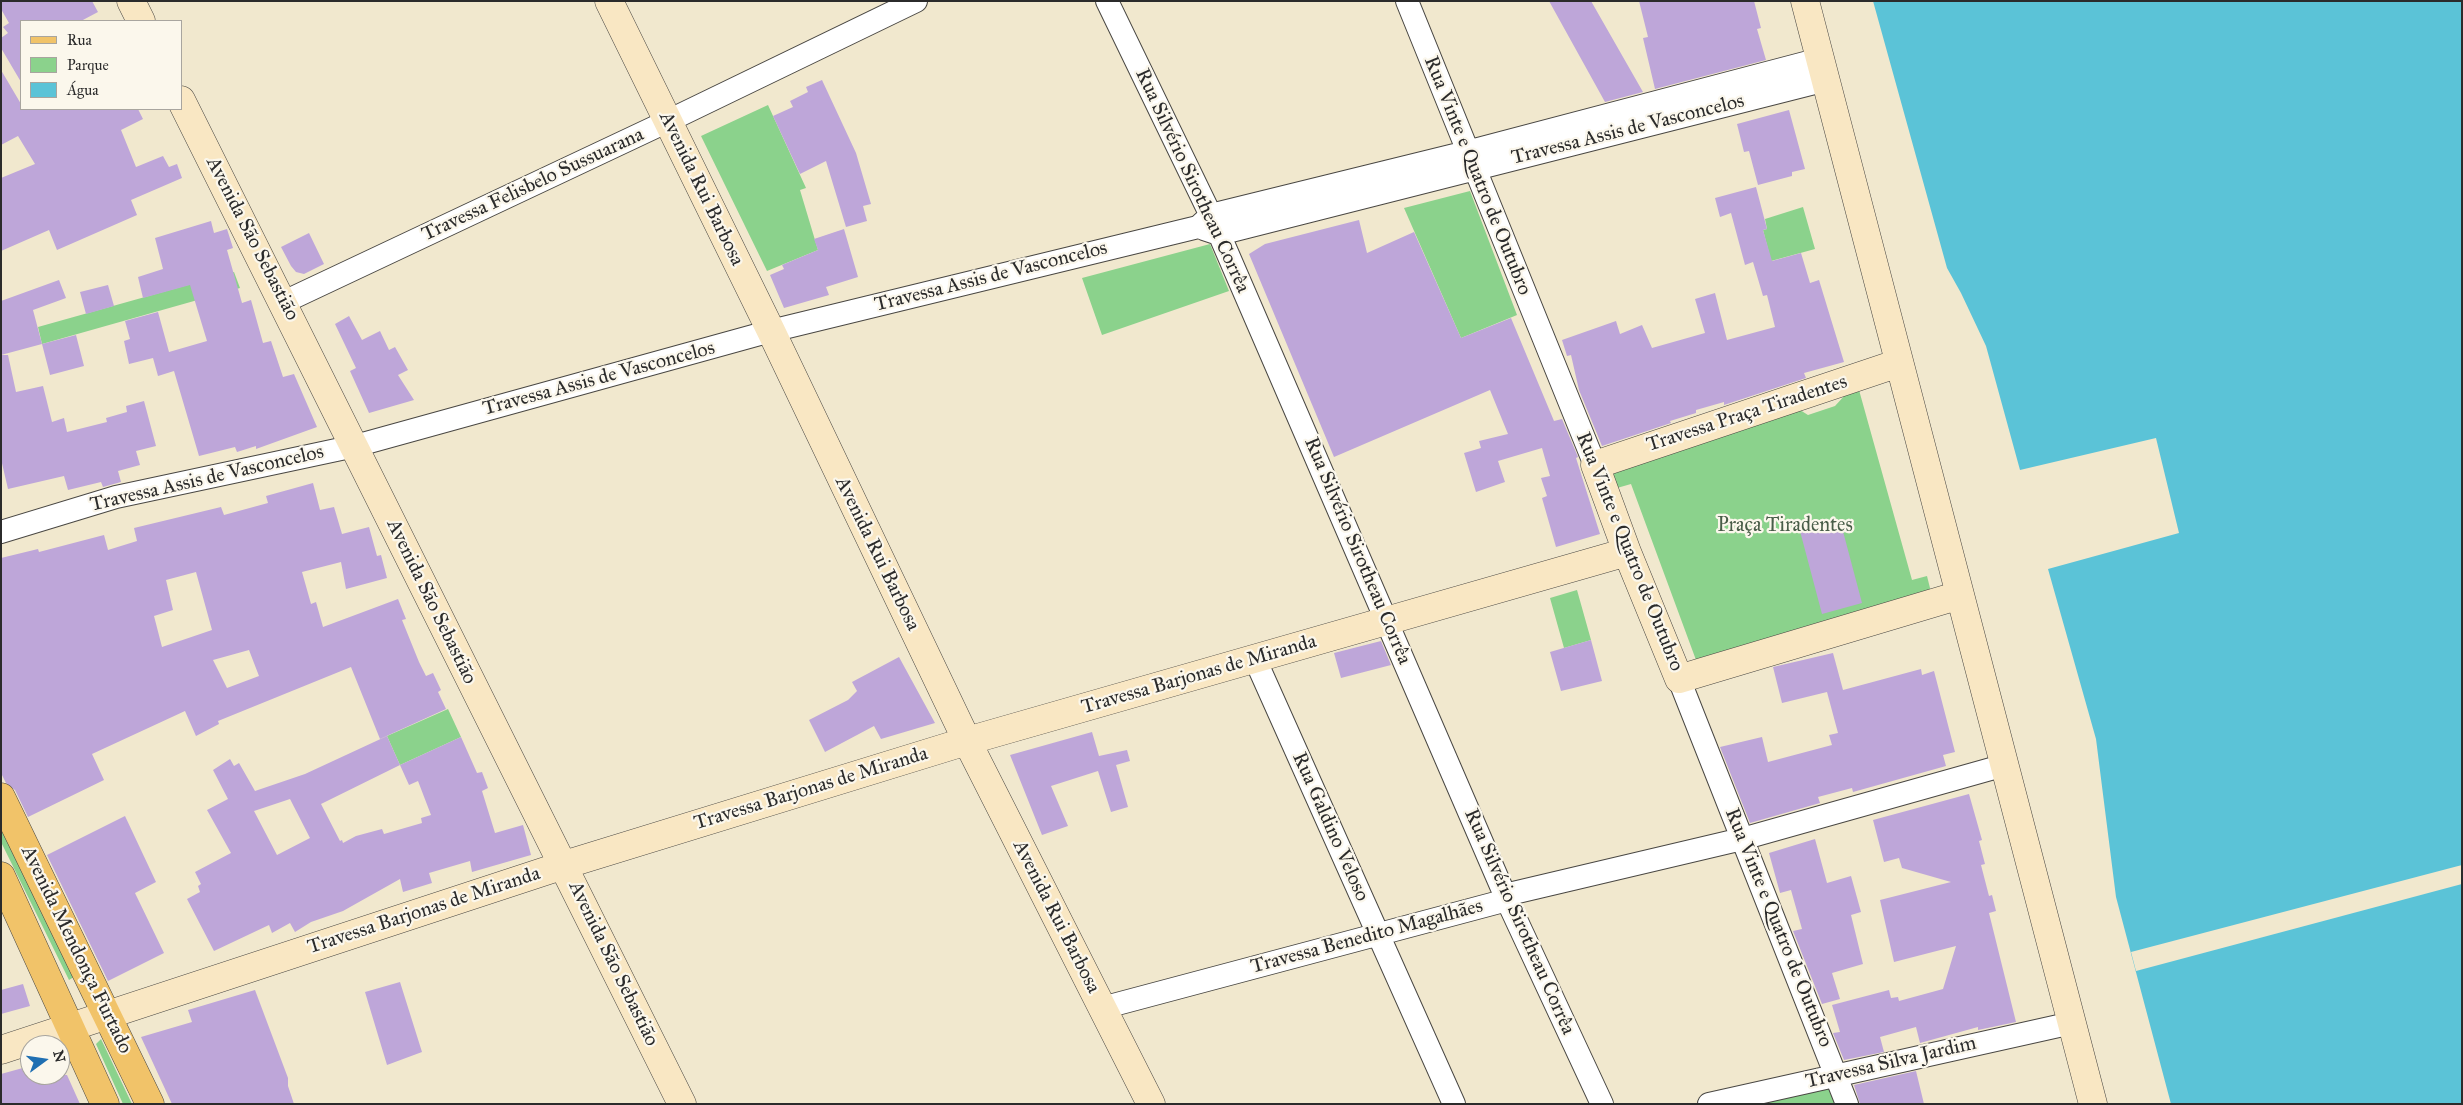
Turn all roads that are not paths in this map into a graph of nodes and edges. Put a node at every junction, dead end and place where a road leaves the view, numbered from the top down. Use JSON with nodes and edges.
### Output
{"nodes":[{"id":1,"x":131,"y":1,"type":"edge"},
{"id":2,"x":609,"y":1,"type":"edge"},
{"id":3,"x":916,"y":1,"type":"edge"},
{"id":4,"x":1107,"y":1,"type":"edge"},
{"id":5,"x":1406,"y":1,"type":"edge"},
{"id":6,"x":1805,"y":1,"type":"edge"},
{"id":7,"x":141,"y":20,"type":"edge"},
{"id":8,"x":1823,"y":70,"type":"junction"},
{"id":9,"x":182,"y":102,"type":"edge"},
{"id":10,"x":668,"y":121,"type":"junction"},
{"id":11,"x":1470,"y":160,"type":"junction"},
{"id":12,"x":1209,"y":225,"type":"junction"},
{"id":13,"x":284,"y":302,"type":"junction"},
{"id":14,"x":771,"y":331,"type":"junction"},
{"id":15,"x":1900,"y":363,"type":"junction"},
{"id":16,"x":354,"y":446,"type":"junction"},
{"id":17,"x":1595,"y":465,"type":"junction"},
{"id":18,"x":1,"y":532,"type":"edge"},
{"id":19,"x":1627,"y":552,"type":"junction"},
{"id":20,"x":1960,"y":595,"type":"junction"},
{"id":21,"x":1388,"y":622,"type":"junction"},
{"id":22,"x":1255,"y":659,"type":"junction"},
{"id":23,"x":1679,"y":679,"type":"junction"},
{"id":24,"x":967,"y":741,"type":"junction"},
{"id":25,"x":2005,"y":766,"type":"junction"},
{"id":26,"x":1,"y":797,"type":"edge"},
{"id":27,"x":1742,"y":839,"type":"junction"},
{"id":28,"x":564,"y":865,"type":"junction"},
{"id":29,"x":1,"y":876,"type":"edge"},
{"id":30,"x":1507,"y":900,"type":"junction"},
{"id":31,"x":1379,"y":934,"type":"junction"},
{"id":32,"x":1102,"y":1008,"type":"junction"},
{"id":33,"x":107,"y":1014,"type":"junction"},
{"id":34,"x":2072,"y":1022,"type":"junction"},
{"id":35,"x":72,"y":1028,"type":"junction"},
{"id":36,"x":1,"y":1050,"type":"edge"},
{"id":37,"x":1837,"y":1076,"type":"junction"},
{"id":38,"x":105,"y":1104,"type":"edge"},
{"id":39,"x":150,"y":1104,"type":"edge"},
{"id":40,"x":682,"y":1104,"type":"edge"},
{"id":41,"x":1151,"y":1104,"type":"edge"},
{"id":42,"x":1454,"y":1104,"type":"edge"},
{"id":43,"x":1602,"y":1104,"type":"edge"},
{"id":44,"x":1709,"y":1104,"type":"edge"},
{"id":45,"x":1847,"y":1104,"type":"edge"},
{"id":46,"x":2093,"y":1104,"type":"edge"}],
"edges":[{"from":1,"to":7,"type":"main road"},
{"from":2,"to":10,"type":"main road","name":"Avenida Rui Barbosa"},
{"from":3,"to":10,"type":"street","name":"Travessa Felisbelo Sussuarana"},
{"from":4,"to":12,"type":"street","name":"Rua Silvério Sirotheau Corrêa"},
{"from":5,"to":11,"type":"street","name":"Rua Vinte e Quatro de Outubro"},
{"from":6,"to":8,"type":"main road"},
{"from":8,"to":11,"type":"street","name":"Travessa Assis de Vasconcelos"},
{"from":8,"to":15,"type":"main road"},
{"from":9,"to":13,"type":"main road","name":"Avenida São Sebastião"},
{"from":10,"to":13,"type":"street","name":"Travessa Felisbelo Sussuarana"},
{"from":10,"to":14,"type":"main road","name":"Avenida Rui Barbosa"},
{"from":11,"to":12,"type":"street","name":"Travessa Assis de Vasconcelos"},
{"from":11,"to":17,"type":"street","name":"Rua Vinte e Quatro de Outubro"},
{"from":12,"to":14,"type":"street","name":"Travessa Assis de Vasconcelos"},
{"from":12,"to":21,"type":"street","name":"Rua Silvério Sirotheau Corrêa"},
{"from":13,"to":16,"type":"main road","name":"Avenida São Sebastião"},
{"from":14,"to":16,"type":"street","name":"Travessa Assis de Vasconcelos"},
{"from":14,"to":24,"type":"main road","name":"Avenida Rui Barbosa"},
{"from":15,"to":17,"type":"main road","name":"Travessa Praça Tiradentes"},
{"from":15,"to":20,"type":"main road"},
{"from":16,"to":18,"type":"street","name":"Travessa Assis de Vasconcelos"},
{"from":16,"to":28,"type":"main road","name":"Avenida São Sebastião"},
{"from":17,"to":19,"type":"main road","name":"Rua Vinte e Quatro de Outubro"},
{"from":19,"to":21,"type":"main road","name":"Travessa Barjonas de Miranda"},
{"from":19,"to":23,"type":"main road","name":"Rua Vinte e Quatro de Outubro"},
{"from":20,"to":23,"type":"main road"},
{"from":20,"to":25,"type":"main road"},
{"from":21,"to":22,"type":"main road","name":"Travessa Barjonas de Miranda"},
{"from":21,"to":30,"type":"street","name":"Rua Silvério Sirotheau Corrêa"},
{"from":22,"to":24,"type":"main road","name":"Travessa Barjonas de Miranda"},
{"from":22,"to":31,"type":"street","name":"Rua Galdino Veloso"},
{"from":23,"to":27,"type":"street","name":"Rua Vinte e Quatro de Outubro"},
{"from":24,"to":28,"type":"main road","name":"Travessa Barjonas de Miranda"},
{"from":24,"to":32,"type":"main road","name":"Avenida Rui Barbosa"},
{"from":25,"to":27,"type":"street","name":"Travessa Benedito Magalhães"},
{"from":25,"to":34,"type":"main road"},
{"from":26,"to":33,"type":"main road","name":"Avenida Mendonça Furtado"},
{"from":27,"to":30,"type":"street","name":"Travessa Benedito Magalhães"},
{"from":27,"to":37,"type":"street","name":"Rua Vinte e Quatro de Outubro"},
{"from":28,"to":33,"type":"main road","name":"Travessa Barjonas de Miranda"},
{"from":28,"to":40,"type":"main road","name":"Avenida São Sebastião"},
{"from":29,"to":35,"type":"main road","name":"Avenida Mendonça Furtado"},
{"from":30,"to":31,"type":"street","name":"Travessa Benedito Magalhães"},
{"from":30,"to":43,"type":"street","name":"Rua Silvério Sirotheau Corrêa"},
{"from":31,"to":32,"type":"street","name":"Travessa Benedito Magalhães"},
{"from":31,"to":42,"type":"street","name":"Rua Galdino Veloso"},
{"from":32,"to":41,"type":"main road","name":"Avenida Rui Barbosa"},
{"from":33,"to":35,"type":"main road","name":"Travessa Barjonas de Miranda"},
{"from":33,"to":39,"type":"main road","name":"Avenida Mendonça Furtado"},
{"from":34,"to":37,"type":"street","name":"Travessa Silva Jardim"},
{"from":34,"to":46,"type":"main road"},
{"from":35,"to":36,"type":"main road","name":"Travessa Barjonas de Miranda"},
{"from":35,"to":38,"type":"main road","name":"Avenida Mendonça Furtado"},
{"from":37,"to":44,"type":"street","name":"Travessa Silva Jardim"},
{"from":37,"to":45,"type":"street","name":"Rua Vinte e Quatro de Outubro"}]}
